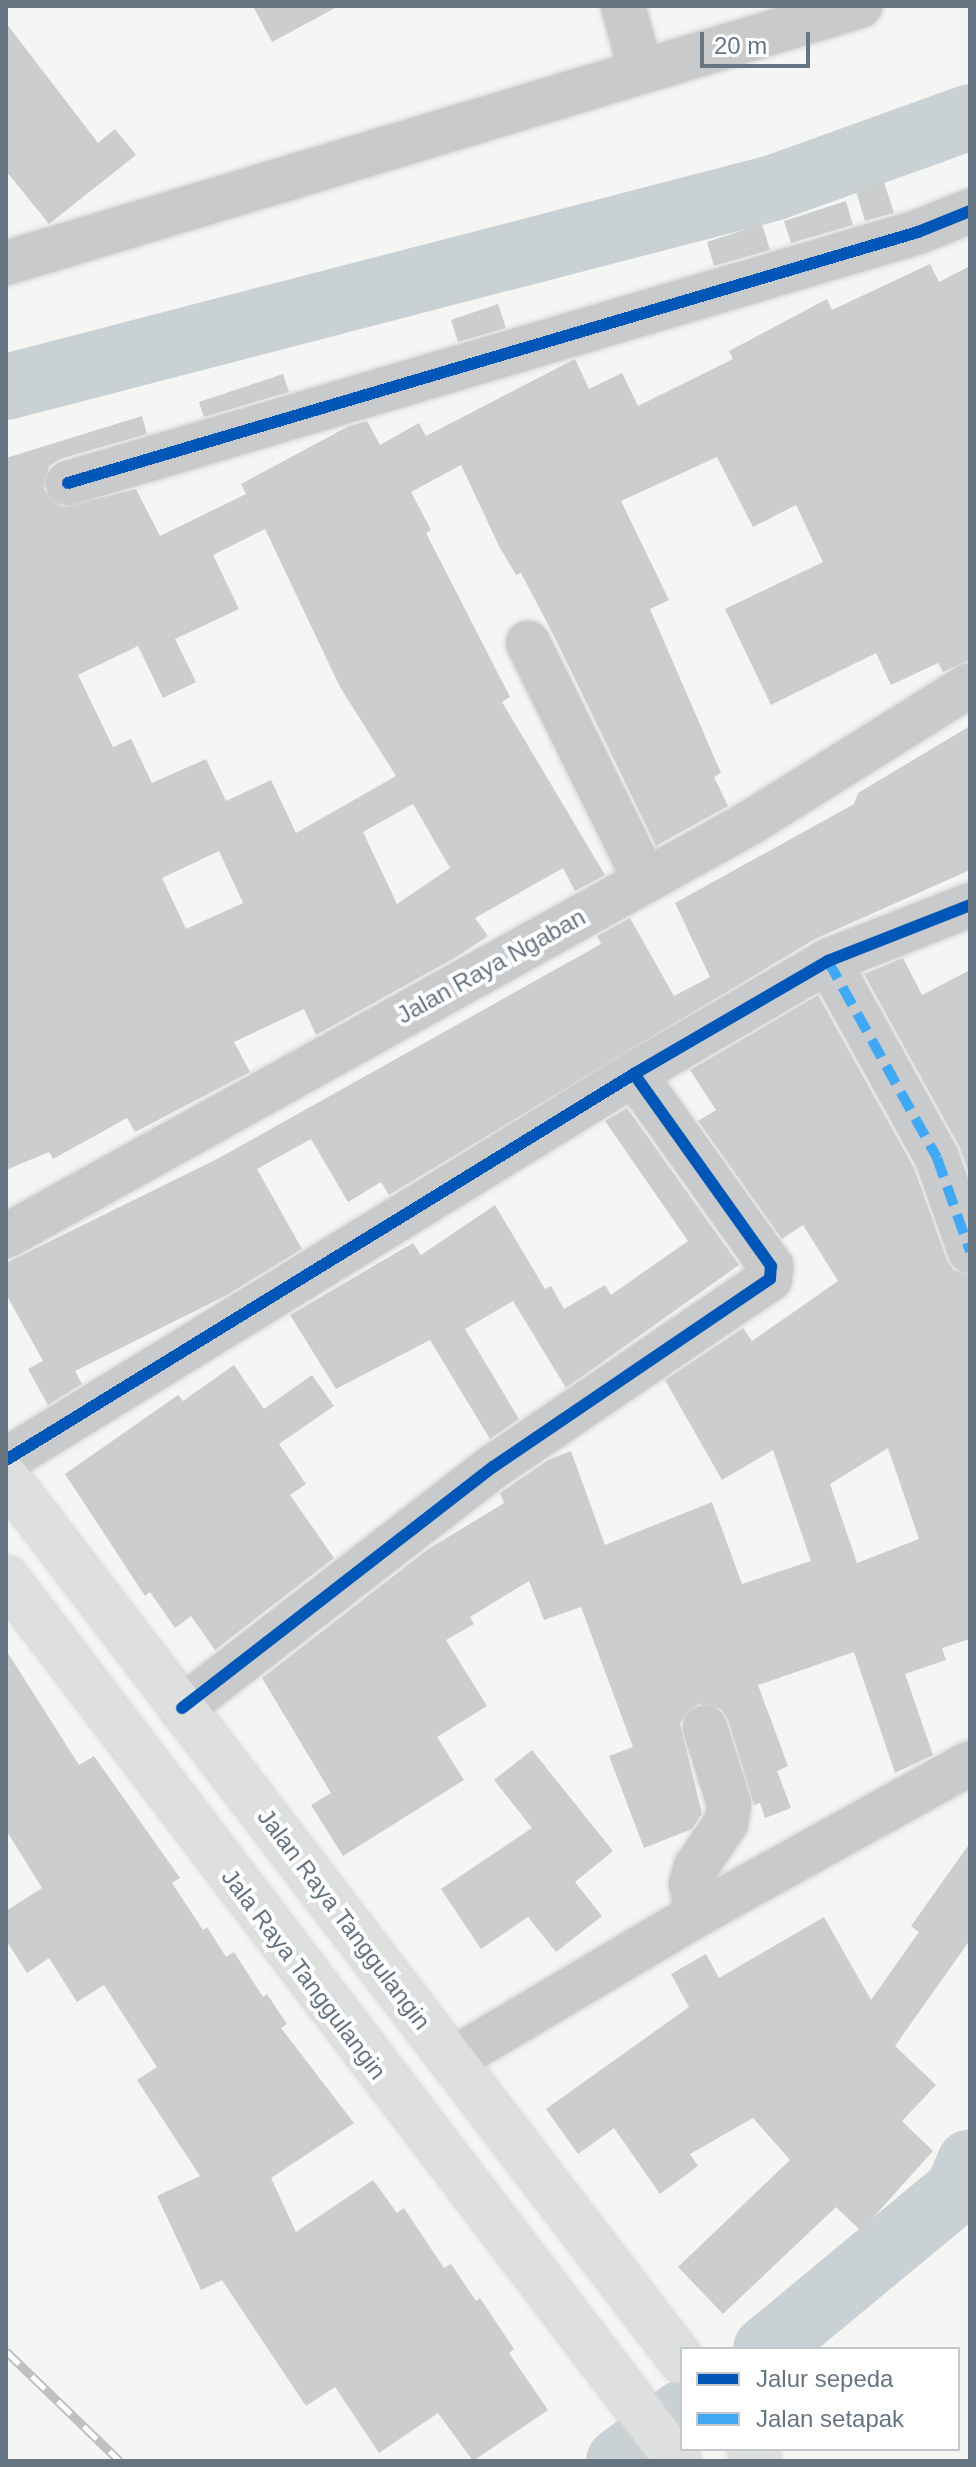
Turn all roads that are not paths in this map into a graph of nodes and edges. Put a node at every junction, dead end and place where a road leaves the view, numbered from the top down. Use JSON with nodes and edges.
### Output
{"nodes":[{"id":1,"x":623,"y":6,"type":"edge"},
{"id":2,"x":860,"y":6,"type":"edge"},
{"id":3,"x":641,"y":71,"type":"junction"},
{"id":4,"x":970,"y":211,"type":"edge"},
{"id":5,"x":6,"y":263,"type":"edge"},
{"id":6,"x":68,"y":483,"type":"dead end"},
{"id":7,"x":528,"y":643,"type":"dead end"},
{"id":8,"x":970,"y":685,"type":"edge"},
{"id":9,"x":645,"y":880,"type":"junction"},
{"id":10,"x":970,"y":905,"type":"edge"},
{"id":11,"x":828,"y":961,"type":"junction"},
{"id":12,"x":634,"y":1074,"type":"junction"},
{"id":13,"x":6,"y":1236,"type":"edge"},
{"id":14,"x":970,"y":1251,"type":"edge"},
{"id":15,"x":6,"y":1460,"type":"edge"},
{"id":16,"x":6,"y":1477,"type":"edge"},
{"id":17,"x":6,"y":1578,"type":"edge"},
{"id":18,"x":182,"y":1708,"type":"junction"},
{"id":19,"x":705,"y":1728,"type":"dead end"},
{"id":20,"x":970,"y":1763,"type":"edge"},
{"id":21,"x":698,"y":1914,"type":"junction"},
{"id":22,"x":358,"y":1936,"type":"junction"},
{"id":23,"x":309,"y":1982,"type":"junction"},
{"id":24,"x":452,"y":2060,"type":"junction"},
{"id":25,"x":677,"y":2355,"type":"edge"},
{"id":26,"x":678,"y":2461,"type":"edge"}],
"edges":[{"from":1,"to":3,"type":"street"},
{"from":2,"to":3,"type":"street"},
{"from":3,"to":5,"type":"street"},
{"from":4,"to":6,"type":"street"},
{"from":7,"to":9,"type":"street"},
{"from":8,"to":9,"type":"street","name":"Jalan Raya Ngaban"},
{"from":9,"to":13,"type":"street","name":"Jalan Raya Ngaban"},
{"from":10,"to":11,"type":"street"},
{"from":11,"to":12,"type":"street"},
{"from":11,"to":14,"type":"street"},
{"from":12,"to":15,"type":"street"},
{"from":12,"to":18,"type":"street"},
{"from":16,"to":18,"type":"highway","name":"Jalan Raya Tanggulangin"},
{"from":17,"to":23,"type":"highway","name":"Jala Raya Tanggulangin"},
{"from":18,"to":22,"type":"highway","name":"Jalan Raya Tanggulangin"},
{"from":19,"to":21,"type":"street"},
{"from":20,"to":21,"type":"street"},
{"from":21,"to":24,"type":"street"},
{"from":22,"to":23,"type":"highway"},
{"from":22,"to":24,"type":"highway","name":"Jalan Raya Tanggulangin"},
{"from":23,"to":26,"type":"highway","name":"Jala Raya Tanggulangin"},
{"from":24,"to":25,"type":"highway","name":"Jalan Raya Tanggulangin"}]}
